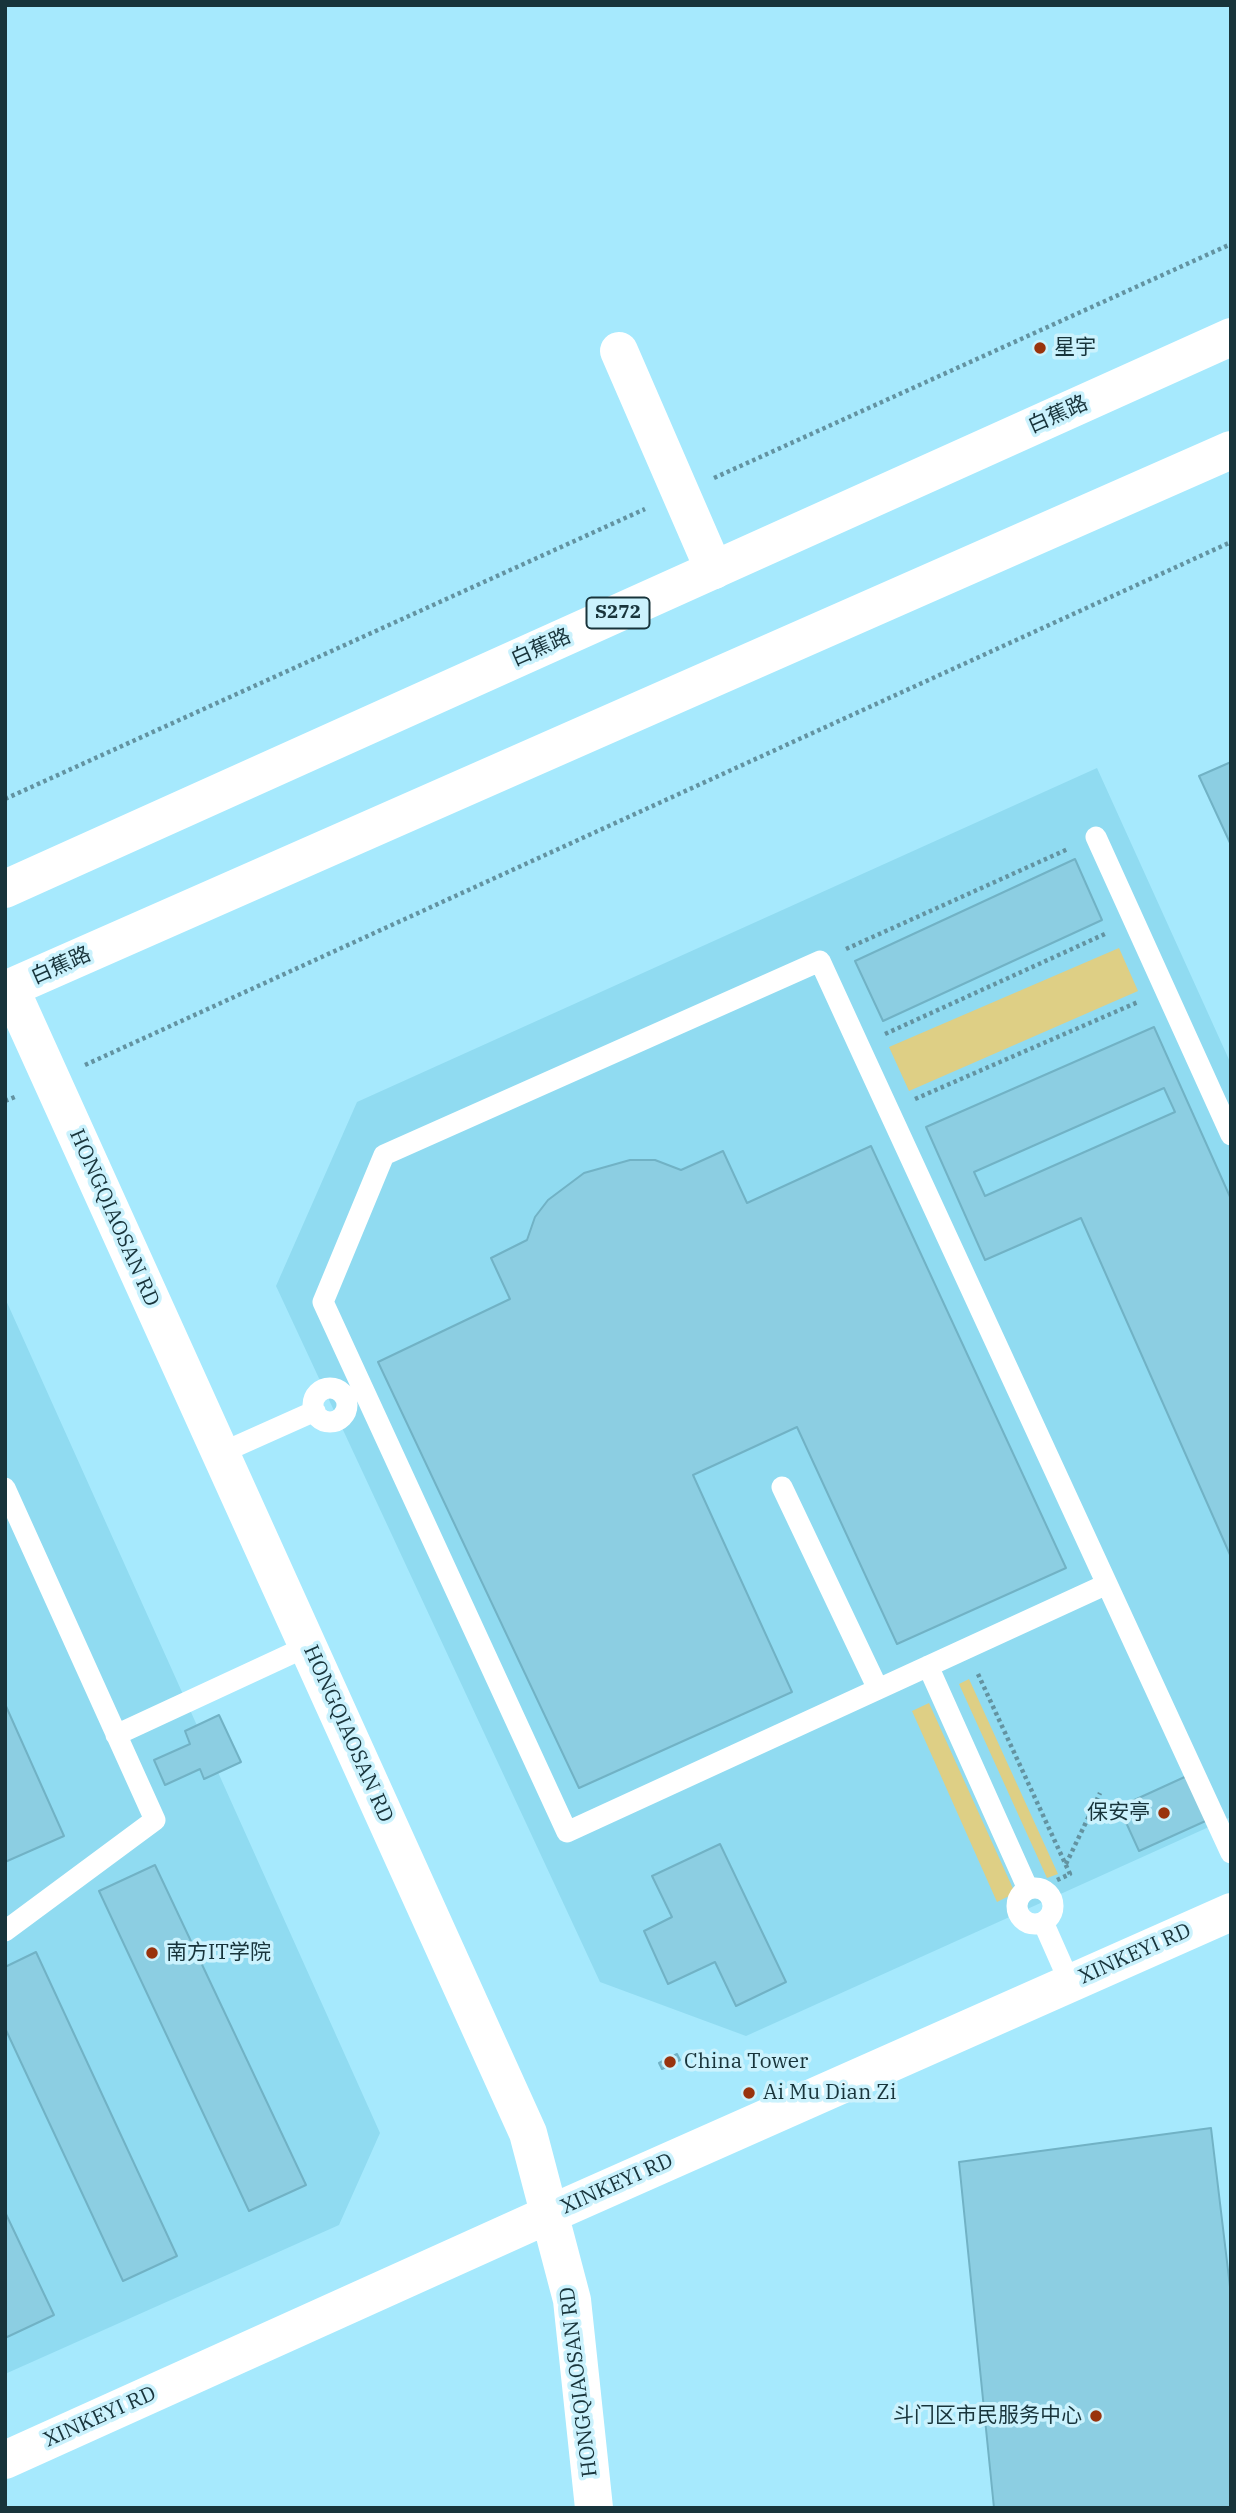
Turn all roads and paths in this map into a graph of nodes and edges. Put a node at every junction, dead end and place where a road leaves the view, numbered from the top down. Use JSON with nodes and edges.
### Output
{"nodes":[{"id":1,"x":1231,"y":244,"type":"edge"},
{"id":2,"x":1231,"y":337,"type":"edge"},
{"id":3,"x":619,"y":351,"type":"dead end"},
{"id":4,"x":1231,"y":450,"type":"edge"},
{"id":5,"x":681,"y":492,"type":"junction"},
{"id":6,"x":1231,"y":542,"type":"edge"},
{"id":7,"x":714,"y":570,"type":"junction"},
{"id":8,"x":5,"y":799,"type":"edge"},
{"id":9,"x":1096,"y":837,"type":"joint"},
{"id":10,"x":5,"y":889,"type":"edge"},
{"id":11,"x":1134,"y":921,"type":"junction"},
{"id":12,"x":820,"y":961,"type":"junction"},
{"id":13,"x":8,"y":989,"type":"edge"},
{"id":14,"x":1165,"y":990,"type":"junction"},
{"id":15,"x":859,"y":1046,"type":"junction"},
{"id":16,"x":52,"y":1080,"type":"junction"},
{"id":17,"x":5,"y":1101,"type":"edge"},
{"id":18,"x":889,"y":1111,"type":"junction"},
{"id":19,"x":1231,"y":1135,"type":"edge"},
{"id":20,"x":354,"y":1393,"type":"junction"},
{"id":21,"x":221,"y":1453,"type":"junction"},
{"id":22,"x":782,"y":1486,"type":"dead end"},
{"id":23,"x":5,"y":1488,"type":"edge"},
{"id":24,"x":1107,"y":1584,"type":"junction"},
{"id":25,"x":308,"y":1646,"type":"junction"},
{"id":26,"x":966,"y":1649,"type":"junction"},
{"id":27,"x":928,"y":1666,"type":"junction"},
{"id":28,"x":878,"y":1689,"type":"junction"},
{"id":29,"x":116,"y":1735,"type":"junction"},
{"id":30,"x":1100,"y":1793,"type":"dead end"},
{"id":31,"x":1231,"y":1853,"type":"edge"},
{"id":32,"x":1066,"y":1865,"type":"junction"},
{"id":33,"x":1231,"y":1912,"type":"edge"},
{"id":34,"x":1044,"y":1925,"type":"junction"},
{"id":35,"x":5,"y":1931,"type":"edge"},
{"id":36,"x":1070,"y":1983,"type":"junction"},
{"id":37,"x":550,"y":2214,"type":"junction"},
{"id":38,"x":5,"y":2460,"type":"edge"},
{"id":39,"x":594,"y":2508,"type":"edge"}],
"edges":[{"from":1,"to":5,"type":"path"},
{"from":2,"to":7,"type":"street","name":"白蕉路","number":"S272"},
{"from":3,"to":5,"type":"street"},
{"from":4,"to":13,"type":"street","name":"白蕉路"},
{"from":5,"to":7,"type":"street"},
{"from":5,"to":8,"type":"path"},
{"from":6,"to":16,"type":"path"},
{"from":7,"to":10,"type":"street","name":"白蕉路","number":"S272"},
{"from":9,"to":11,"type":"lane"},
{"from":9,"to":12,"type":"path"},
{"from":11,"to":14,"type":"lane"},
{"from":11,"to":15,"type":"path"},
{"from":12,"to":15,"type":"lane"},
{"from":12,"to":20,"type":"lane"},
{"from":13,"to":16,"type":"street","name":"HONGQIAOSAN RD"},
{"from":14,"to":18,"type":"path"},
{"from":14,"to":19,"type":"lane"},
{"from":15,"to":18,"type":"lane"},
{"from":16,"to":17,"type":"path"},
{"from":16,"to":21,"type":"street","name":"HONGQIAOSAN RD"},
{"from":18,"to":24,"type":"lane"},
{"from":20,"to":21,"type":"lane"},
{"from":20,"to":28,"type":"lane"},
{"from":21,"to":25,"type":"street","name":"HONGQIAOSAN RD"},
{"from":22,"to":28,"type":"lane"},
{"from":23,"to":29,"type":"lane"},
{"from":24,"to":26,"type":"lane"},
{"from":24,"to":31,"type":"lane"},
{"from":25,"to":29,"type":"lane"},
{"from":25,"to":37,"type":"street","name":"HONGQIAOSAN RD"},
{"from":26,"to":27,"type":"lane"},
{"from":26,"to":32,"type":"path"},
{"from":27,"to":28,"type":"lane"},
{"from":27,"to":34,"type":"lane"},
{"from":29,"to":35,"type":"lane"},
{"from":30,"to":32,"type":"path"},
{"from":32,"to":34,"type":"path"},
{"from":33,"to":36,"type":"street","name":"XINKEYI RD"},
{"from":34,"to":36,"type":"lane"},
{"from":36,"to":37,"type":"street","name":"XINKEYI RD"},
{"from":37,"to":38,"type":"street","name":"XINKEYI RD"},
{"from":37,"to":39,"type":"street","name":"HONGQIAOSAN RD"}]}
